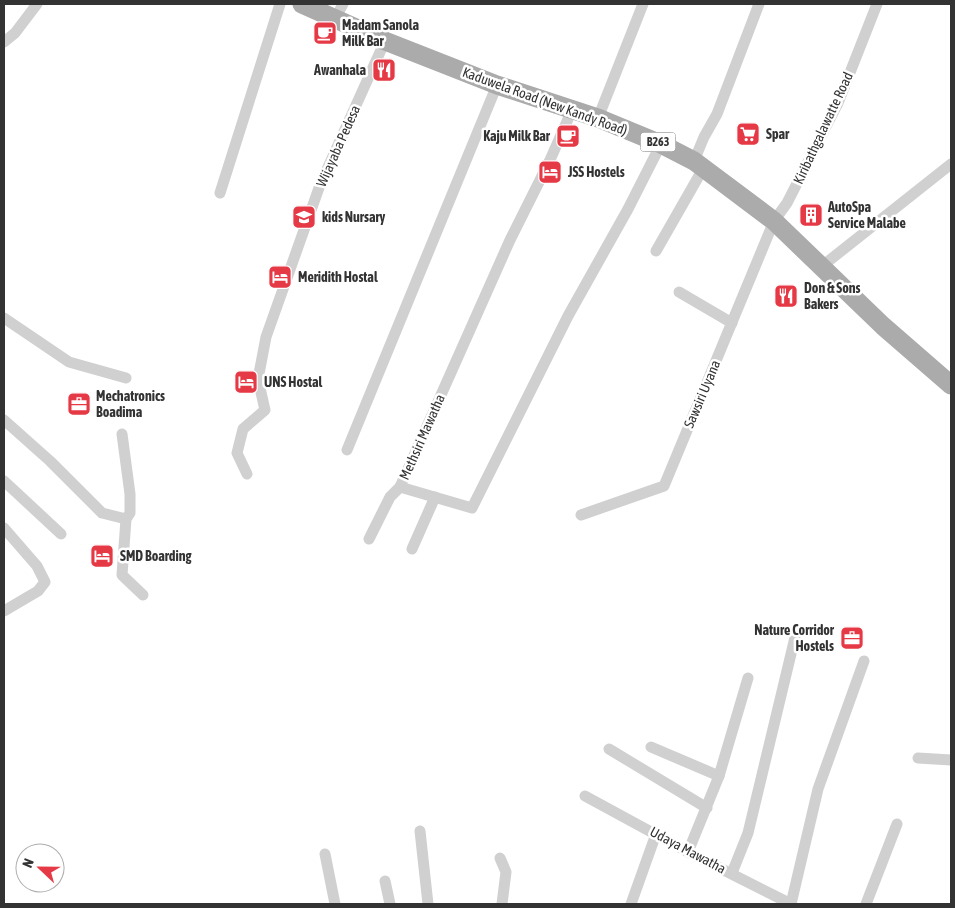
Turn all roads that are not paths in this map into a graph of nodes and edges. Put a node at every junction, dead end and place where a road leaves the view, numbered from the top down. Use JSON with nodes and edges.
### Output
{"nodes":[{"id":1,"x":37,"y":4,"type":"edge"},
{"id":2,"x":280,"y":4,"type":"edge"},
{"id":3,"x":302,"y":4,"type":"edge"},
{"id":4,"x":643,"y":4,"type":"edge"},
{"id":5,"x":759,"y":4,"type":"edge"},
{"id":6,"x":877,"y":4,"type":"edge"},
{"id":7,"x":339,"y":11,"type":"edge"},
{"id":8,"x":385,"y":41,"type":"junction"},
{"id":9,"x":4,"y":42,"type":"edge"},
{"id":10,"x":496,"y":85,"type":"junction"},
{"id":11,"x":572,"y":110,"type":"junction"},
{"id":12,"x":598,"y":118,"type":"junction"},
{"id":13,"x":661,"y":144,"type":"junction"},
{"id":14,"x":699,"y":164,"type":"junction"},
{"id":15,"x":951,"y":164,"type":"edge"},
{"id":16,"x":220,"y":193,"type":"dead end"},
{"id":17,"x":774,"y":222,"type":"junction"},
{"id":18,"x":656,"y":251,"type":"dead end"},
{"id":19,"x":821,"y":267,"type":"junction"},
{"id":20,"x":679,"y":292,"type":"dead end"},
{"id":21,"x":4,"y":318,"type":"edge"},
{"id":22,"x":732,"y":323,"type":"junction"},
{"id":23,"x":126,"y":378,"type":"dead end"},
{"id":24,"x":951,"y":385,"type":"edge"},
{"id":25,"x":4,"y":420,"type":"edge"},
{"id":26,"x":122,"y":434,"type":"dead end"},
{"id":27,"x":347,"y":450,"type":"dead end"},
{"id":28,"x":247,"y":474,"type":"dead end"},
{"id":29,"x":4,"y":481,"type":"edge"},
{"id":30,"x":400,"y":487,"type":"junction"},
{"id":31,"x":435,"y":497,"type":"junction"},
{"id":32,"x":581,"y":515,"type":"dead end"},
{"id":33,"x":126,"y":519,"type":"junction"},
{"id":34,"x":4,"y":529,"type":"edge"},
{"id":35,"x":62,"y":534,"type":"dead end"},
{"id":36,"x":370,"y":539,"type":"dead end"},
{"id":37,"x":412,"y":549,"type":"dead end"},
{"id":38,"x":143,"y":595,"type":"dead end"},
{"id":39,"x":4,"y":611,"type":"edge"},
{"id":40,"x":797,"y":629,"type":"dead end"},
{"id":41,"x":864,"y":661,"type":"dead end"},
{"id":42,"x":748,"y":678,"type":"dead end"},
{"id":43,"x":651,"y":747,"type":"dead end"},
{"id":44,"x":609,"y":749,"type":"dead end"},
{"id":45,"x":918,"y":758,"type":"dead end"},
{"id":46,"x":951,"y":760,"type":"edge"},
{"id":47,"x":719,"y":776,"type":"junction"},
{"id":48,"x":585,"y":796,"type":"dead end"},
{"id":49,"x":707,"y":808,"type":"junction"},
{"id":50,"x":897,"y":824,"type":"dead end"},
{"id":51,"x":420,"y":831,"type":"dead end"},
{"id":52,"x":656,"y":834,"type":"junction"},
{"id":53,"x":688,"y":852,"type":"junction"},
{"id":54,"x":325,"y":854,"type":"dead end"},
{"id":55,"x":500,"y":858,"type":"dead end"},
{"id":56,"x":732,"y":873,"type":"junction"},
{"id":57,"x":385,"y":881,"type":"dead end"},
{"id":58,"x":335,"y":904,"type":"edge"},
{"id":59,"x":390,"y":904,"type":"edge"},
{"id":60,"x":428,"y":904,"type":"edge"},
{"id":61,"x":502,"y":904,"type":"edge"},
{"id":62,"x":631,"y":904,"type":"edge"},
{"id":63,"x":791,"y":904,"type":"edge"},
{"id":64,"x":866,"y":904,"type":"edge"}],
"edges":[{"from":1,"to":9,"type":"street"},
{"from":2,"to":16,"type":"street"},
{"from":3,"to":7,"type":"main road","name":"Kaduwela Road (New Kandy Road)","number":"B263"},
{"from":4,"to":12,"type":"street"},
{"from":5,"to":14,"type":"street"},
{"from":6,"to":17,"type":"street","name":"Kiribathgalawatte Road"},
{"from":7,"to":8,"type":"main road","name":"Kaduwela Road (New Kandy Road)","number":"B263"},
{"from":8,"to":10,"type":"main road","name":"Kaduwela Road (New Kandy Road)","number":"B263"},
{"from":8,"to":28,"type":"street","name":"Wijayaba Pedesa"},
{"from":10,"to":11,"type":"main road","name":"Kaduwela Road (New Kandy Road)","number":"B263"},
{"from":10,"to":27,"type":"street"},
{"from":11,"to":12,"type":"main road","name":"Kaduwela Road (New Kandy Road)","number":"B263"},
{"from":11,"to":30,"type":"street","name":"Methsiri Mawatha"},
{"from":12,"to":13,"type":"main road","name":"Kaduwela Road (New Kandy Road)","number":"B263"},
{"from":13,"to":14,"type":"main road","name":"Kaduwela Road (New Kandy Road)","number":"B263"},
{"from":13,"to":31,"type":"street","name":"Methsiri Mawatha"},
{"from":14,"to":17,"type":"main road","name":"Kaduwela Road (New Kandy Road)","number":"B263"},
{"from":14,"to":18,"type":"street"},
{"from":15,"to":19,"type":"street"},
{"from":17,"to":19,"type":"main road","name":"Kaduwela Road (New Kandy Road)","number":"B263"},
{"from":17,"to":22,"type":"street","name":"Sawsiri Uyana"},
{"from":19,"to":24,"type":"main road","name":"Kaduwela Road (New Kandy Road)","number":"B263"},
{"from":20,"to":22,"type":"street"},
{"from":21,"to":23,"type":"street"},
{"from":22,"to":32,"type":"street","name":"Sawsiri Uyana"},
{"from":25,"to":33,"type":"street"},
{"from":26,"to":33,"type":"street"},
{"from":29,"to":35,"type":"street"},
{"from":30,"to":31,"type":"street","name":"Methsiri Mawatha"},
{"from":30,"to":36,"type":"street"},
{"from":31,"to":37,"type":"street"},
{"from":33,"to":38,"type":"street"},
{"from":34,"to":39,"type":"street"},
{"from":40,"to":56,"type":"street"},
{"from":41,"to":63,"type":"street"},
{"from":42,"to":47,"type":"street"},
{"from":43,"to":47,"type":"street"},
{"from":44,"to":49,"type":"street"},
{"from":45,"to":46,"type":"street"},
{"from":47,"to":49,"type":"street"},
{"from":48,"to":52,"type":"street","name":"Udaya Mawatha"},
{"from":49,"to":53,"type":"street"},
{"from":50,"to":64,"type":"street"},
{"from":51,"to":60,"type":"street"},
{"from":52,"to":53,"type":"street","name":"Udaya Mawatha"},
{"from":52,"to":62,"type":"street"},
{"from":53,"to":56,"type":"street","name":"Udaya Mawatha"},
{"from":54,"to":58,"type":"street"},
{"from":55,"to":61,"type":"street"},
{"from":56,"to":63,"type":"street","name":"Udaya Mawatha"},
{"from":57,"to":59,"type":"street"}]}
